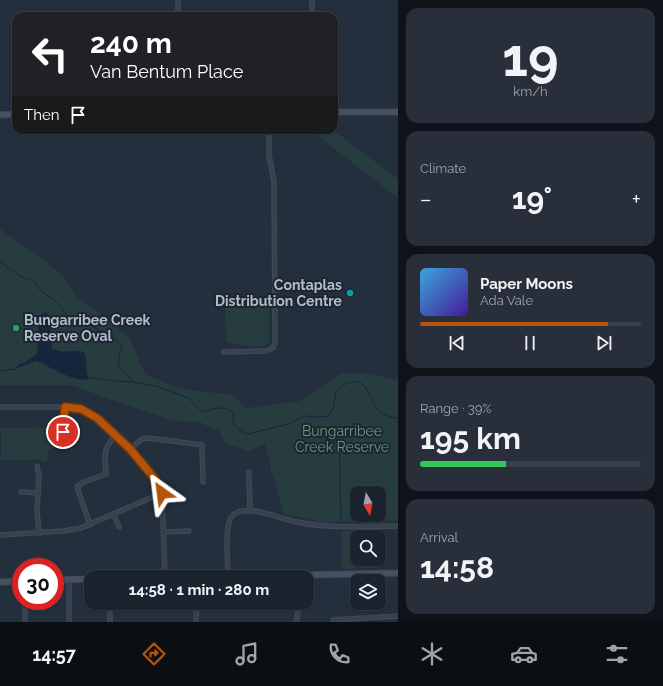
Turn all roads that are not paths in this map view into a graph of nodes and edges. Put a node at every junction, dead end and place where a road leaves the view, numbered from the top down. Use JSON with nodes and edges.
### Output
{"nodes":[{"id":1,"x":178,"y":0,"type":"edge"},
{"id":2,"x":312,"y":0,"type":"edge"},
{"id":3,"x":178,"y":12,"type":"edge"},
{"id":4,"x":312,"y":12,"type":"edge"},
{"id":5,"x":338,"y":112,"type":"edge"},
{"id":6,"x":398,"y":112,"type":"edge"},
{"id":7,"x":0,"y":114,"type":"edge"},
{"id":8,"x":12,"y":114,"type":"edge"},
{"id":9,"x":269,"y":134,"type":"edge"},
{"id":10,"x":224,"y":352,"type":"dead end"},
{"id":11,"x":0,"y":407,"type":"edge"},
{"id":12,"x":65,"y":407,"type":"junction"},
{"id":13,"x":116,"y":435,"type":"junction"},
{"id":14,"x":62,"y":444,"type":"dead end"},
{"id":15,"x":130,"y":449,"type":"junction"},
{"id":16,"x":37,"y":466,"type":"dead end"},
{"id":17,"x":249,"y":472,"type":"dead end"},
{"id":18,"x":203,"y":482,"type":"dead end"},
{"id":19,"x":22,"y":492,"type":"dead end"},
{"id":20,"x":38,"y":493,"type":"junction"},
{"id":21,"x":162,"y":493,"type":"junction"},
{"id":22,"x":250,"y":511,"type":"junction"},
{"id":23,"x":114,"y":515,"type":"junction"},
{"id":24,"x":90,"y":525,"type":"junction"},
{"id":25,"x":398,"y":526,"type":"edge"},
{"id":26,"x":119,"y":527,"type":"dead end"},
{"id":27,"x":189,"y":531,"type":"dead end"},
{"id":28,"x":164,"y":532,"type":"junction"},
{"id":29,"x":39,"y":533,"type":"junction"},
{"id":30,"x":0,"y":535,"type":"edge"},
{"id":31,"x":165,"y":570,"type":"edge"},
{"id":32,"x":228,"y":570,"type":"edge"},
{"id":33,"x":398,"y":573,"type":"edge"},
{"id":34,"x":314,"y":576,"type":"edge"},
{"id":35,"x":64,"y":580,"type":"edge"},
{"id":36,"x":69,"y":580,"type":"junction"},
{"id":37,"x":84,"y":580,"type":"edge"},
{"id":38,"x":12,"y":581,"type":"edge"},
{"id":39,"x":0,"y":582,"type":"edge"},
{"id":40,"x":25,"y":610,"type":"edge"},
{"id":41,"x":110,"y":610,"type":"edge"},
{"id":42,"x":197,"y":610,"type":"edge"},
{"id":43,"x":298,"y":610,"type":"edge"},
{"id":44,"x":398,"y":616,"type":"edge"},
{"id":45,"x":333,"y":620,"type":"dead end"},
{"id":46,"x":25,"y":622,"type":"edge"},
{"id":47,"x":69,"y":622,"type":"edge"},
{"id":48,"x":110,"y":622,"type":"edge"},
{"id":49,"x":196,"y":622,"type":"edge"},
{"id":50,"x":296,"y":622,"type":"edge"}],
"edges":[{"from":1,"to":3,"type":"street"},
{"from":2,"to":4,"type":"street"},
{"from":5,"to":6,"type":"street"},
{"from":7,"to":8,"type":"street"},
{"from":9,"to":10,"type":"street"},
{"from":11,"to":12,"type":"street"},
{"from":12,"to":13,"type":"street"},
{"from":12,"to":14,"type":"street"},
{"from":13,"to":15,"type":"street"},
{"from":13,"to":24,"type":"street"},
{"from":15,"to":18,"type":"street"},
{"from":15,"to":21,"type":"street"},
{"from":16,"to":20,"type":"street"},
{"from":17,"to":22,"type":"street"},
{"from":19,"to":20,"type":"street"},
{"from":20,"to":29,"type":"street"},
{"from":21,"to":23,"type":"street"},
{"from":21,"to":28,"type":"street"},
{"from":22,"to":25,"type":"street"},
{"from":22,"to":32,"type":"street"},
{"from":23,"to":24,"type":"street"},
{"from":23,"to":26,"type":"street"},
{"from":24,"to":29,"type":"street"},
{"from":27,"to":28,"type":"street"},
{"from":28,"to":31,"type":"street"},
{"from":29,"to":30,"type":"street"},
{"from":33,"to":34,"type":"street"},
{"from":35,"to":36,"type":"street"},
{"from":36,"to":37,"type":"street"},
{"from":36,"to":47,"type":"street"},
{"from":38,"to":39,"type":"street"},
{"from":40,"to":46,"type":"street"},
{"from":41,"to":48,"type":"street"},
{"from":42,"to":49,"type":"street"},
{"from":43,"to":50,"type":"street"},
{"from":44,"to":45,"type":"street"}]}
